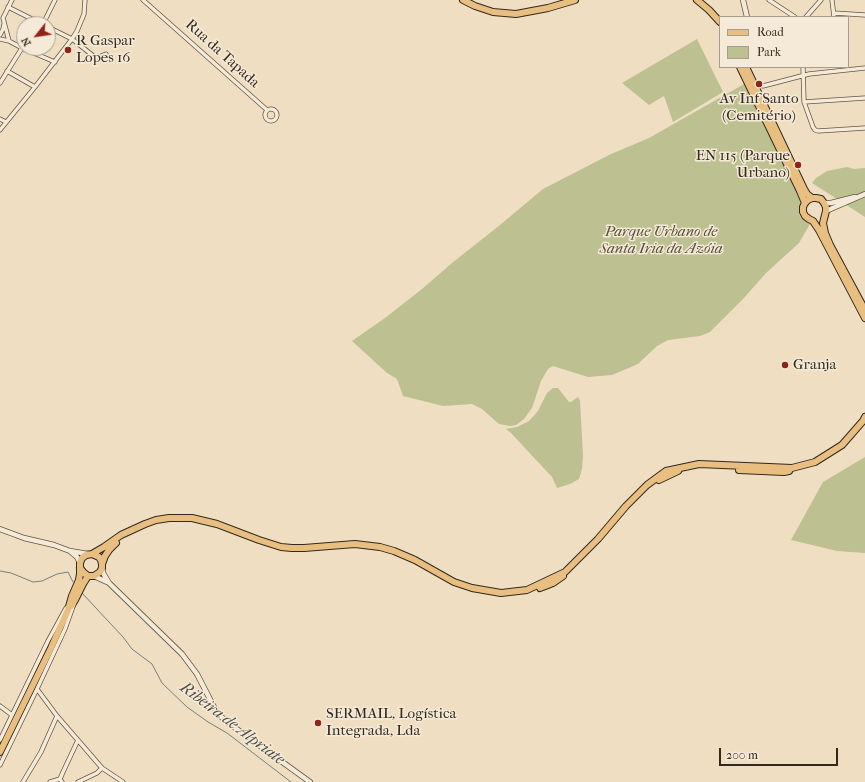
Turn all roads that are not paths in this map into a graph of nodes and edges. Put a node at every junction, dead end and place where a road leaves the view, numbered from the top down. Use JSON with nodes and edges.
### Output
{"nodes":[{"id":1,"x":12,"y":0,"type":"edge"},
{"id":2,"x":55,"y":0,"type":"edge"},
{"id":3,"x":85,"y":0,"type":"edge"},
{"id":4,"x":143,"y":0,"type":"edge"},
{"id":5,"x":463,"y":0,"type":"edge"},
{"id":6,"x":575,"y":0,"type":"edge"},
{"id":7,"x":697,"y":0,"type":"edge"},
{"id":8,"x":743,"y":0,"type":"edge"},
{"id":9,"x":769,"y":0,"type":"edge"},
{"id":10,"x":821,"y":0,"type":"edge"},
{"id":11,"x":832,"y":0,"type":"edge"},
{"id":12,"x":8,"y":7,"type":"junction"},
{"id":13,"x":834,"y":15,"type":"edge"},
{"id":14,"x":865,"y":15,"type":"edge"},
{"id":15,"x":26,"y":16,"type":"edge"},
{"id":16,"x":46,"y":16,"type":"edge"},
{"id":17,"x":747,"y":16,"type":"edge"},
{"id":18,"x":793,"y":16,"type":"edge"},
{"id":19,"x":807,"y":16,"type":"edge"},
{"id":20,"x":719,"y":21,"type":"edge"},
{"id":21,"x":4,"y":23,"type":"junction"},
{"id":22,"x":56,"y":31,"type":"edge"},
{"id":23,"x":0,"y":34,"type":"edge"},
{"id":24,"x":72,"y":39,"type":"junction"},
{"id":25,"x":0,"y":40,"type":"edge"},
{"id":26,"x":9,"y":41,"type":"junction"},
{"id":27,"x":16,"y":45,"type":"edge"},
{"id":28,"x":106,"y":54,"type":"dead end"},
{"id":29,"x":17,"y":56,"type":"edge"},
{"id":30,"x":41,"y":56,"type":"edge"},
{"id":31,"x":55,"y":62,"type":"junction"},
{"id":32,"x":740,"y":68,"type":"edge"},
{"id":33,"x":746,"y":68,"type":"edge"},
{"id":34,"x":803,"y":68,"type":"edge"},
{"id":35,"x":865,"y":68,"type":"edge"},
{"id":36,"x":841,"y":69,"type":"edge"},
{"id":37,"x":7,"y":71,"type":"junction"},
{"id":38,"x":803,"y":75,"type":"junction"},
{"id":39,"x":0,"y":83,"type":"edge"},
{"id":40,"x":763,"y":86,"type":"dead end"},
{"id":41,"x":35,"y":87,"type":"junction"},
{"id":42,"x":865,"y":98,"type":"edge"},
{"id":43,"x":804,"y":102,"type":"junction"},
{"id":44,"x":267,"y":110,"type":"dead end"},
{"id":45,"x":0,"y":118,"type":"edge"},
{"id":46,"x":6,"y":122,"type":"junction"},
{"id":47,"x":865,"y":128,"type":"edge"},
{"id":48,"x":0,"y":130,"type":"edge"},
{"id":49,"x":863,"y":195,"type":"edge"},
{"id":50,"x":812,"y":198,"type":"junction"},
{"id":51,"x":805,"y":203,"type":"junction"},
{"id":52,"x":824,"y":203,"type":"junction"},
{"id":53,"x":825,"y":213,"type":"junction"},
{"id":54,"x":813,"y":221,"type":"junction"},
{"id":55,"x":865,"y":310,"type":"edge"},
{"id":56,"x":865,"y":318,"type":"edge"},
{"id":57,"x":865,"y":416,"type":"edge"},
{"id":58,"x":865,"y":422,"type":"edge"},
{"id":59,"x":0,"y":529,"type":"edge"},
{"id":60,"x":122,"y":536,"type":"junction"},
{"id":61,"x":70,"y":551,"type":"junction"},
{"id":62,"x":91,"y":554,"type":"junction"},
{"id":63,"x":80,"y":566,"type":"junction"},
{"id":64,"x":102,"y":566,"type":"junction"},
{"id":65,"x":91,"y":576,"type":"junction"},
{"id":66,"x":109,"y":583,"type":"junction"},
{"id":67,"x":74,"y":598,"type":"junction"},
{"id":68,"x":37,"y":689,"type":"junction"},
{"id":69,"x":0,"y":706,"type":"edge"},
{"id":70,"x":12,"y":715,"type":"junction"},
{"id":71,"x":58,"y":716,"type":"junction"},
{"id":72,"x":1,"y":737,"type":"edge"},
{"id":73,"x":78,"y":740,"type":"junction"},
{"id":74,"x":0,"y":752,"type":"edge"},
{"id":75,"x":0,"y":765,"type":"edge"},
{"id":76,"x":102,"y":768,"type":"junction"},
{"id":77,"x":61,"y":780,"type":"edge"},
{"id":78,"x":22,"y":782,"type":"edge"},
{"id":79,"x":50,"y":782,"type":"edge"},
{"id":80,"x":78,"y":782,"type":"edge"},
{"id":81,"x":123,"y":782,"type":"edge"},
{"id":82,"x":310,"y":782,"type":"edge"}],
"edges":[{"from":1,"to":12,"type":"street"},
{"from":2,"to":16,"type":"street"},
{"from":3,"to":24,"type":"street"},
{"from":4,"to":44,"type":"street","name":"Rua da Tapada"},
{"from":5,"to":6,"type":"main road"},
{"from":7,"to":20,"type":"main road"},
{"from":8,"to":17,"type":"street"},
{"from":9,"to":18,"type":"street"},
{"from":10,"to":19,"type":"street"},
{"from":11,"to":13,"type":"street"},
{"from":12,"to":15,"type":"street"},
{"from":12,"to":21,"type":"street"},
{"from":13,"to":14,"type":"street"},
{"from":21,"to":23,"type":"street"},
{"from":21,"to":26,"type":"street"},
{"from":22,"to":24,"type":"street"},
{"from":24,"to":28,"type":"street"},
{"from":24,"to":31,"type":"street"},
{"from":25,"to":26,"type":"street"},
{"from":26,"to":27,"type":"street"},
{"from":29,"to":37,"type":"street"},
{"from":30,"to":31,"type":"street"},
{"from":31,"to":41,"type":"street"},
{"from":32,"to":51,"type":"main road"},
{"from":33,"to":50,"type":"main road"},
{"from":34,"to":38,"type":"street"},
{"from":35,"to":36,"type":"street"},
{"from":36,"to":38,"type":"street"},
{"from":37,"to":39,"type":"street"},
{"from":37,"to":41,"type":"street"},
{"from":38,"to":40,"type":"street"},
{"from":38,"to":43,"type":"street"},
{"from":41,"to":46,"type":"street"},
{"from":42,"to":43,"type":"street"},
{"from":43,"to":47,"type":"street"},
{"from":45,"to":46,"type":"street"},
{"from":46,"to":48,"type":"street"},
{"from":49,"to":52,"type":"street"},
{"from":49,"to":53,"type":"street"},
{"from":50,"to":51,"type":"main road"},
{"from":50,"to":52,"type":"main road"},
{"from":51,"to":54,"type":"main road"},
{"from":52,"to":53,"type":"main road"},
{"from":53,"to":54,"type":"main road"},
{"from":53,"to":55,"type":"main road"},
{"from":54,"to":56,"type":"main road"},
{"from":57,"to":60,"type":"main road"},
{"from":58,"to":60,"type":"main road"},
{"from":59,"to":61,"type":"street"},
{"from":60,"to":62,"type":"main road"},
{"from":60,"to":64,"type":"main road"},
{"from":61,"to":62,"type":"street"},
{"from":61,"to":63,"type":"street"},
{"from":62,"to":63,"type":"main road"},
{"from":62,"to":64,"type":"main road"},
{"from":63,"to":65,"type":"main road"},
{"from":63,"to":67,"type":"main road"},
{"from":64,"to":65,"type":"main road"},
{"from":64,"to":66,"type":"street"},
{"from":65,"to":66,"type":"street"},
{"from":65,"to":67,"type":"main road"},
{"from":66,"to":82,"type":"street"},
{"from":67,"to":68,"type":"street"},
{"from":67,"to":70,"type":"street"},
{"from":67,"to":74,"type":"main road"},
{"from":68,"to":71,"type":"street"},
{"from":68,"to":75,"type":"street"},
{"from":69,"to":70,"type":"street"},
{"from":70,"to":72,"type":"street"},
{"from":71,"to":73,"type":"street"},
{"from":71,"to":78,"type":"street"},
{"from":73,"to":76,"type":"street"},
{"from":73,"to":77,"type":"street"},
{"from":76,"to":80,"type":"street"},
{"from":76,"to":81,"type":"street"},
{"from":77,"to":79,"type":"street"}]}
